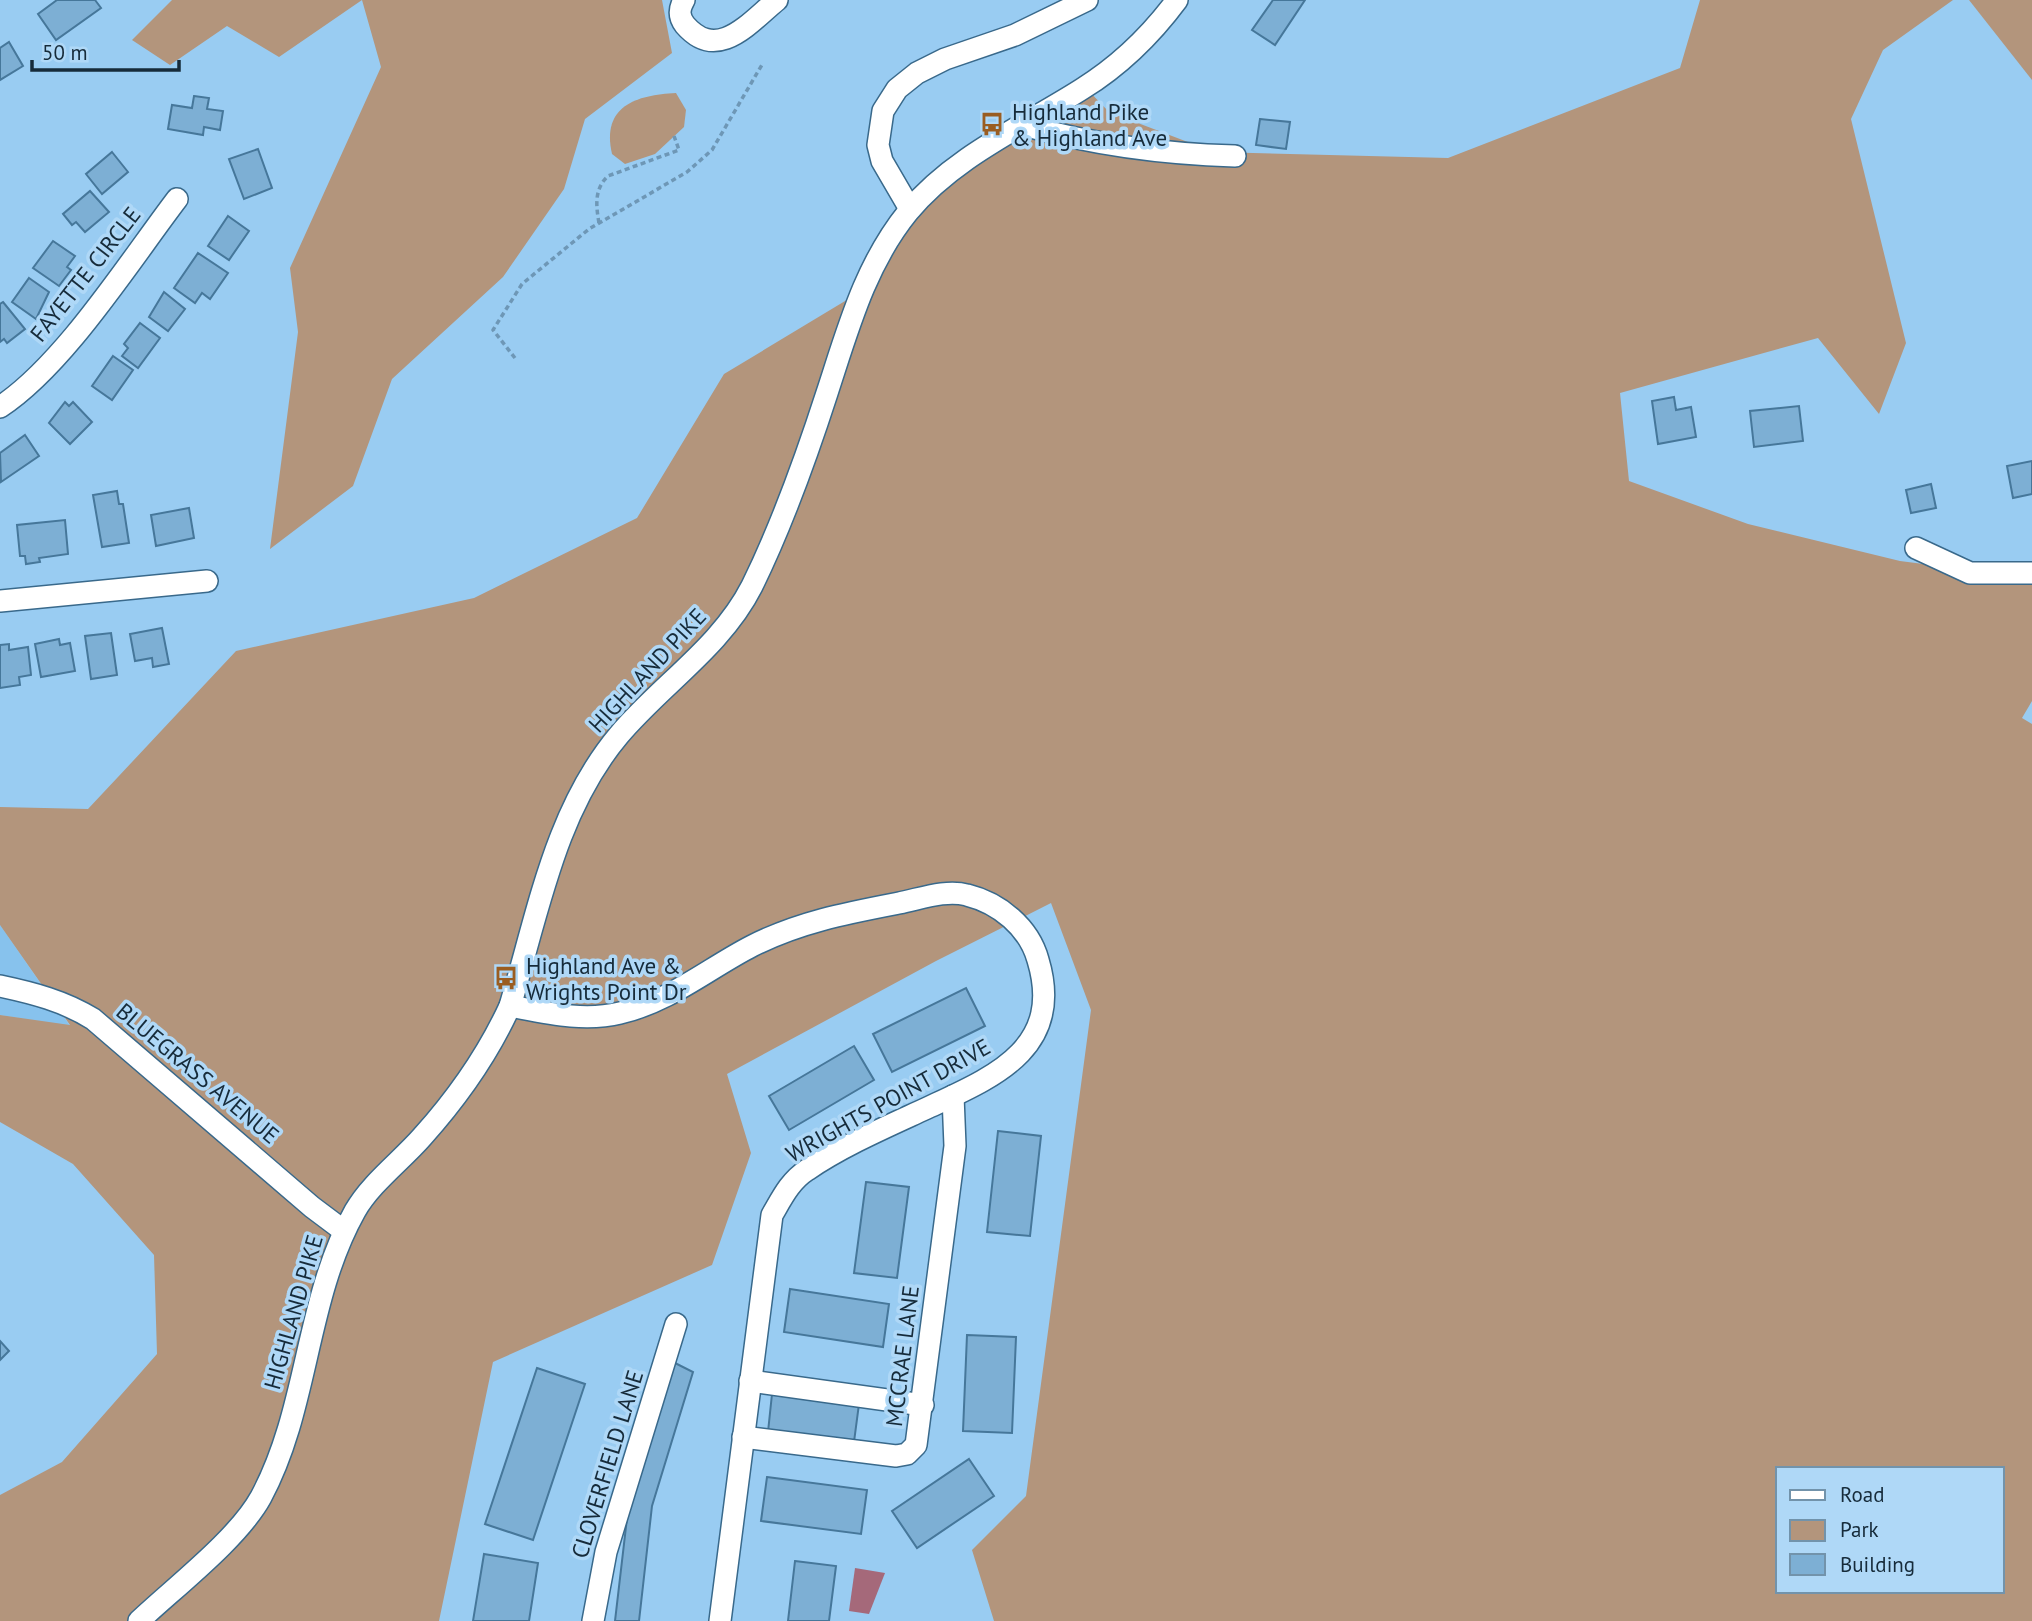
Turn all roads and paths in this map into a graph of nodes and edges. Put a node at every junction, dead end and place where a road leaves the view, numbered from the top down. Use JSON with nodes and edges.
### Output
{"nodes":[{"id":1,"x":684,"y":0,"type":"edge"},
{"id":2,"x":777,"y":0,"type":"edge"},
{"id":3,"x":1087,"y":0,"type":"edge"},
{"id":4,"x":1177,"y":0,"type":"edge"},
{"id":5,"x":763,"y":63,"type":"dead end"},
{"id":6,"x":1023,"y":125,"type":"junction"},
{"id":7,"x":674,"y":136,"type":"dead end"},
{"id":8,"x":1236,"y":156,"type":"dead end"},
{"id":9,"x":177,"y":200,"type":"dead end"},
{"id":10,"x":910,"y":209,"type":"junction"},
{"id":11,"x":598,"y":223,"type":"junction"},
{"id":12,"x":515,"y":358,"type":"dead end"},
{"id":13,"x":0,"y":407,"type":"edge"},
{"id":14,"x":1916,"y":548,"type":"dead end"},
{"id":15,"x":2032,"y":573,"type":"edge"},
{"id":16,"x":207,"y":582,"type":"dead end"},
{"id":17,"x":0,"y":601,"type":"edge"},
{"id":18,"x":0,"y":986,"type":"edge"},
{"id":19,"x":510,"y":1006,"type":"junction"},
{"id":20,"x":953,"y":1096,"type":"junction"},
{"id":21,"x":344,"y":1231,"type":"junction"},
{"id":22,"x":676,"y":1324,"type":"dead end"},
{"id":23,"x":750,"y":1381,"type":"junction"},
{"id":24,"x":923,"y":1405,"type":"junction"},
{"id":25,"x":743,"y":1437,"type":"junction"},
{"id":26,"x":139,"y":1621,"type":"edge"},
{"id":27,"x":593,"y":1621,"type":"edge"},
{"id":28,"x":720,"y":1621,"type":"edge"}],
"edges":[{"from":1,"to":2,"type":"street"},
{"from":3,"to":10,"type":"street"},
{"from":4,"to":6,"type":"street","name":"HIGHLAND PIKE"},
{"from":5,"to":11,"type":"path"},
{"from":6,"to":8,"type":"street"},
{"from":6,"to":10,"type":"street","name":"HIGHLAND PIKE"},
{"from":7,"to":11,"type":"path"},
{"from":9,"to":13,"type":"street","name":"FAYETTE CIRCLE"},
{"from":10,"to":19,"type":"street","name":"HIGHLAND PIKE"},
{"from":11,"to":12,"type":"path"},
{"from":14,"to":15,"type":"street"},
{"from":16,"to":17,"type":"street"},
{"from":18,"to":21,"type":"street","name":"BLUEGRASS AVENUE"},
{"from":19,"to":20,"type":"street","name":"WRIGHTS POINT DRIVE"},
{"from":19,"to":21,"type":"street","name":"HIGHLAND PIKE"},
{"from":20,"to":23,"type":"street","name":"WRIGHTS POINT DRIVE"},
{"from":20,"to":24,"type":"street","name":"MCCRAE LANE"},
{"from":21,"to":26,"type":"street","name":"HIGHLAND PIKE"},
{"from":22,"to":27,"type":"street","name":"CLOVERFIELD LANE"},
{"from":23,"to":24,"type":"street"},
{"from":23,"to":25,"type":"street","name":"WRIGHTS POINT DRIVE"},
{"from":24,"to":25,"type":"street","name":"MCCRAE LANE"},
{"from":25,"to":28,"type":"street","name":"WRIGHTS POINT DRIVE"}]}
